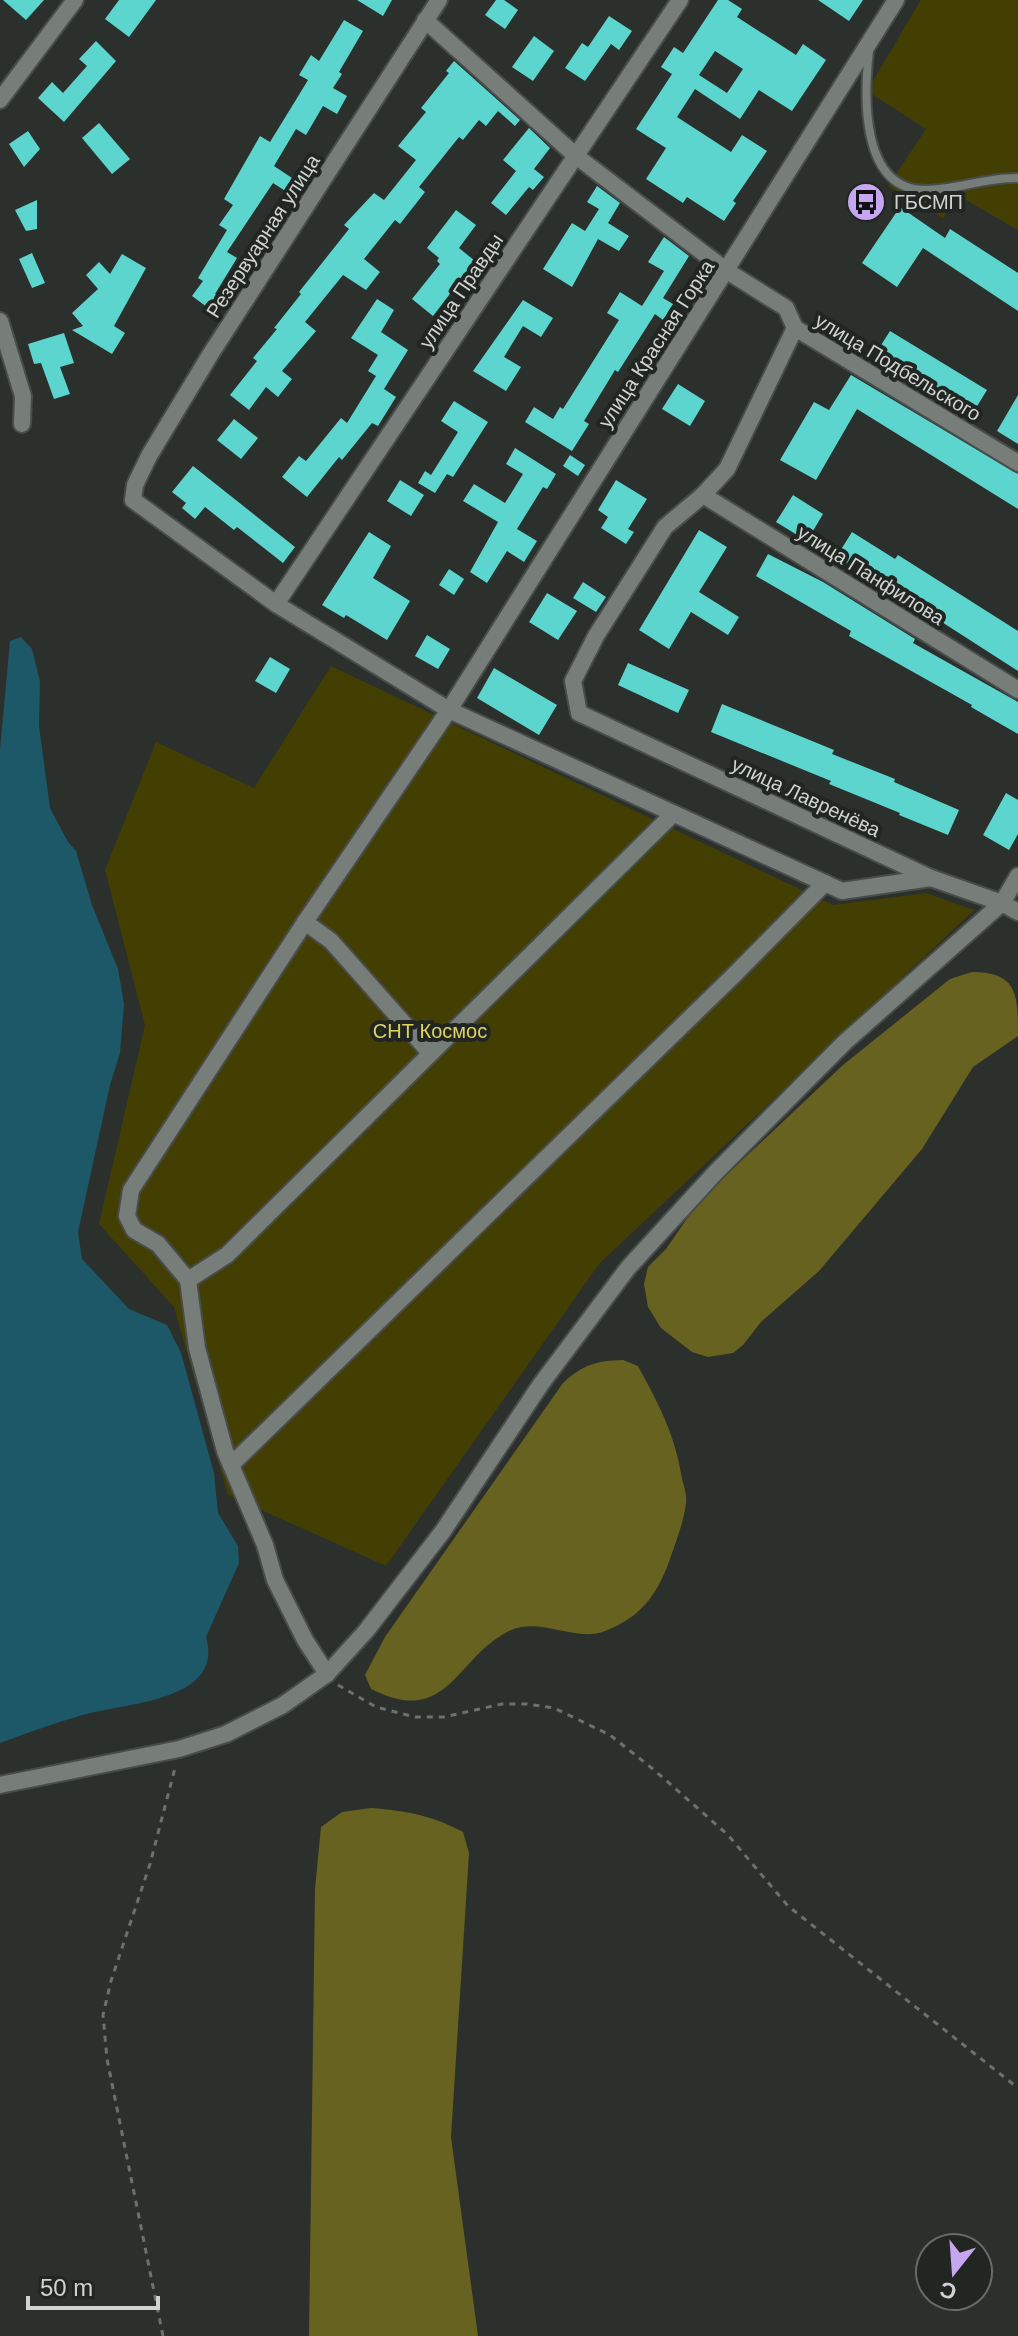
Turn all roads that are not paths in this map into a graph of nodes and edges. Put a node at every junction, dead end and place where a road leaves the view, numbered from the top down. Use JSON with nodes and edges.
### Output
{"nodes":[{"id":1,"x":439,"y":0,"type":"edge"},
{"id":2,"x":680,"y":0,"type":"edge"},
{"id":3,"x":896,"y":0,"type":"edge"},
{"id":4,"x":68,"y":3,"type":"edge"},
{"id":5,"x":425,"y":20,"type":"junction"},
{"id":6,"x":870,"y":40,"type":"junction"},
{"id":7,"x":0,"y":100,"type":"edge"},
{"id":8,"x":576,"y":156,"type":"junction"},
{"id":9,"x":1018,"y":178,"type":"edge"},
{"id":10,"x":727,"y":271,"type":"junction"},
{"id":11,"x":0,"y":321,"type":"edge"},
{"id":12,"x":795,"y":328,"type":"junction"},
{"id":13,"x":22,"y":424,"type":"dead end"},
{"id":14,"x":1018,"y":463,"type":"edge"},
{"id":15,"x":703,"y":495,"type":"junction"},
{"id":16,"x":276,"y":604,"type":"junction"},
{"id":17,"x":1018,"y":690,"type":"edge"},
{"id":18,"x":449,"y":710,"type":"junction"},
{"id":19,"x":673,"y":814,"type":"junction"},
{"id":20,"x":1018,"y":876,"type":"edge"},
{"id":21,"x":931,"y":878,"type":"junction"},
{"id":22,"x":825,"y":883,"type":"junction"},
{"id":23,"x":1002,"y":903,"type":"junction"},
{"id":24,"x":1018,"y":912,"type":"edge"},
{"id":25,"x":305,"y":922,"type":"junction"},
{"id":26,"x":430,"y":1053,"type":"junction"},
{"id":27,"x":188,"y":1280,"type":"junction"},
{"id":28,"x":231,"y":1465,"type":"junction"},
{"id":29,"x":327,"y":1674,"type":"junction"},
{"id":30,"x":0,"y":1785,"type":"edge"}],
"edges":[{"from":1,"to":5,"type":"street","name":"Резервуарная улица"},
{"from":2,"to":8,"type":"street","name":"улица Правды"},
{"from":3,"to":6,"type":"street","name":"улица Красная Горка"},
{"from":4,"to":7,"type":"street"},
{"from":5,"to":8,"type":"street","name":"улица Подбельского"},
{"from":5,"to":16,"type":"street","name":"Резервуарная улица"},
{"from":6,"to":9,"type":"lane"},
{"from":6,"to":10,"type":"street","name":"улица Красная Горка"},
{"from":8,"to":10,"type":"street","name":"улица Подбельского"},
{"from":8,"to":16,"type":"street","name":"улица Правды"},
{"from":10,"to":12,"type":"street","name":"улица Подбельского"},
{"from":10,"to":18,"type":"street","name":"улица Красная Горка"},
{"from":11,"to":13,"type":"street"},
{"from":12,"to":14,"type":"street","name":"улица Подбельского"},
{"from":12,"to":15,"type":"street"},
{"from":15,"to":17,"type":"street","name":"улица Панфилова"},
{"from":15,"to":21,"type":"street","name":"улица Лавренёва"},
{"from":16,"to":18,"type":"street"},
{"from":18,"to":19,"type":"street"},
{"from":18,"to":25,"type":"street","name":"улица Красная Горка"},
{"from":19,"to":22,"type":"street"},
{"from":19,"to":26,"type":"street"},
{"from":20,"to":23,"type":"street"},
{"from":21,"to":22,"type":"street"},
{"from":21,"to":23,"type":"street","name":"улица Лавренёва"},
{"from":22,"to":28,"type":"street"},
{"from":23,"to":24,"type":"street","name":"улица Лавренёва"},
{"from":23,"to":29,"type":"street"},
{"from":25,"to":26,"type":"street"},
{"from":25,"to":27,"type":"street","name":"улица Красная Горка"},
{"from":26,"to":27,"type":"street"},
{"from":27,"to":28,"type":"street"},
{"from":28,"to":29,"type":"street"},
{"from":29,"to":30,"type":"street"}]}
